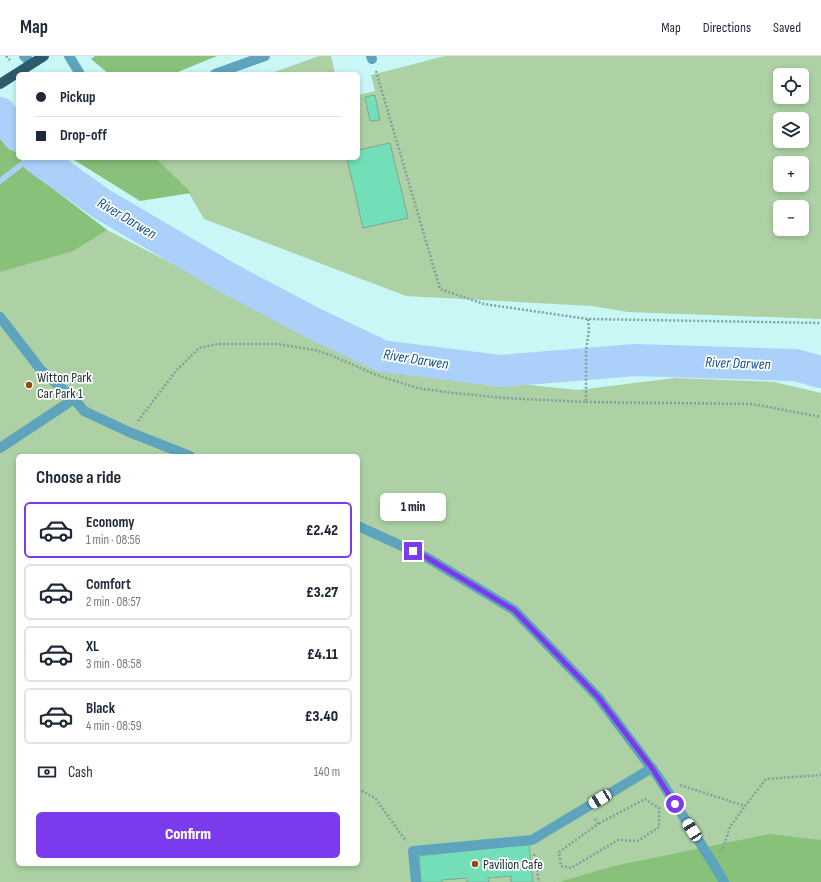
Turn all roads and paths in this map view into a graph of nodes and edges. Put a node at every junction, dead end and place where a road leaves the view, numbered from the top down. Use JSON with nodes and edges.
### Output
{"nodes":[{"id":1,"x":44,"y":56,"type":"edge"},
{"id":2,"x":69,"y":56,"type":"edge"},
{"id":3,"x":265,"y":56,"type":"edge"},
{"id":4,"x":371,"y":57,"type":"edge"},
{"id":5,"x":28,"y":60,"type":"edge"},
{"id":6,"x":18,"y":72,"type":"edge"},
{"id":7,"x":79,"y":72,"type":"edge"},
{"id":8,"x":221,"y":72,"type":"edge"},
{"id":9,"x":16,"y":73,"type":"edge"},
{"id":10,"x":0,"y":84,"type":"edge"},
{"id":11,"x":0,"y":318,"type":"edge"},
{"id":12,"x":588,"y":319,"type":"junction"},
{"id":13,"x":821,"y":323,"type":"edge"},
{"id":14,"x":74,"y":399,"type":"junction"},
{"id":15,"x":586,"y":402,"type":"junction"},
{"id":16,"x":821,"y":417,"type":"edge"},
{"id":17,"x":129,"y":432,"type":"junction"},
{"id":18,"x":0,"y":448,"type":"edge"},
{"id":19,"x":185,"y":454,"type":"edge"},
{"id":20,"x":360,"y":527,"type":"edge"},
{"id":21,"x":652,"y":768,"type":"junction"},
{"id":22,"x":821,"y":775,"type":"edge"},
{"id":23,"x":659,"y":778,"type":"junction"},
{"id":24,"x":360,"y":791,"type":"edge"},
{"id":25,"x":745,"y":806,"type":"junction"},
{"id":26,"x":587,"y":807,"type":"junction"},
{"id":27,"x":598,"y":824,"type":"junction"},
{"id":28,"x":532,"y":840,"type":"junction"},
{"id":29,"x":413,"y":851,"type":"junction"},
{"id":30,"x":716,"y":868,"type":"junction"},
{"id":31,"x":416,"y":882,"type":"edge"},
{"id":32,"x":539,"y":882,"type":"edge"},
{"id":33,"x":724,"y":882,"type":"edge"}],
"edges":[{"from":1,"to":5,"type":"main road"},
{"from":2,"to":7,"type":"lane"},
{"from":3,"to":8,"type":"lane"},
{"from":4,"to":12,"type":"path"},
{"from":5,"to":6,"type":"main road"},
{"from":9,"to":10,"type":"main road"},
{"from":11,"to":14,"type":"lane"},
{"from":12,"to":13,"type":"path"},
{"from":12,"to":15,"type":"path"},
{"from":14,"to":17,"type":"lane"},
{"from":14,"to":18,"type":"lane"},
{"from":15,"to":16,"type":"path"},
{"from":15,"to":17,"type":"path"},
{"from":17,"to":19,"type":"lane"},
{"from":20,"to":21,"type":"lane"},
{"from":21,"to":23,"type":"lane"},
{"from":21,"to":26,"type":"lane"},
{"from":22,"to":25,"type":"path"},
{"from":23,"to":25,"type":"path"},
{"from":23,"to":30,"type":"lane"},
{"from":24,"to":29,"type":"path"},
{"from":25,"to":30,"type":"path"},
{"from":26,"to":27,"type":"path"},
{"from":26,"to":28,"type":"lane"},
{"from":27,"to":27,"type":"path"},
{"from":28,"to":29,"type":"lane"},
{"from":28,"to":32,"type":"path"},
{"from":29,"to":31,"type":"lane"},
{"from":30,"to":33,"type":"lane"}]}
